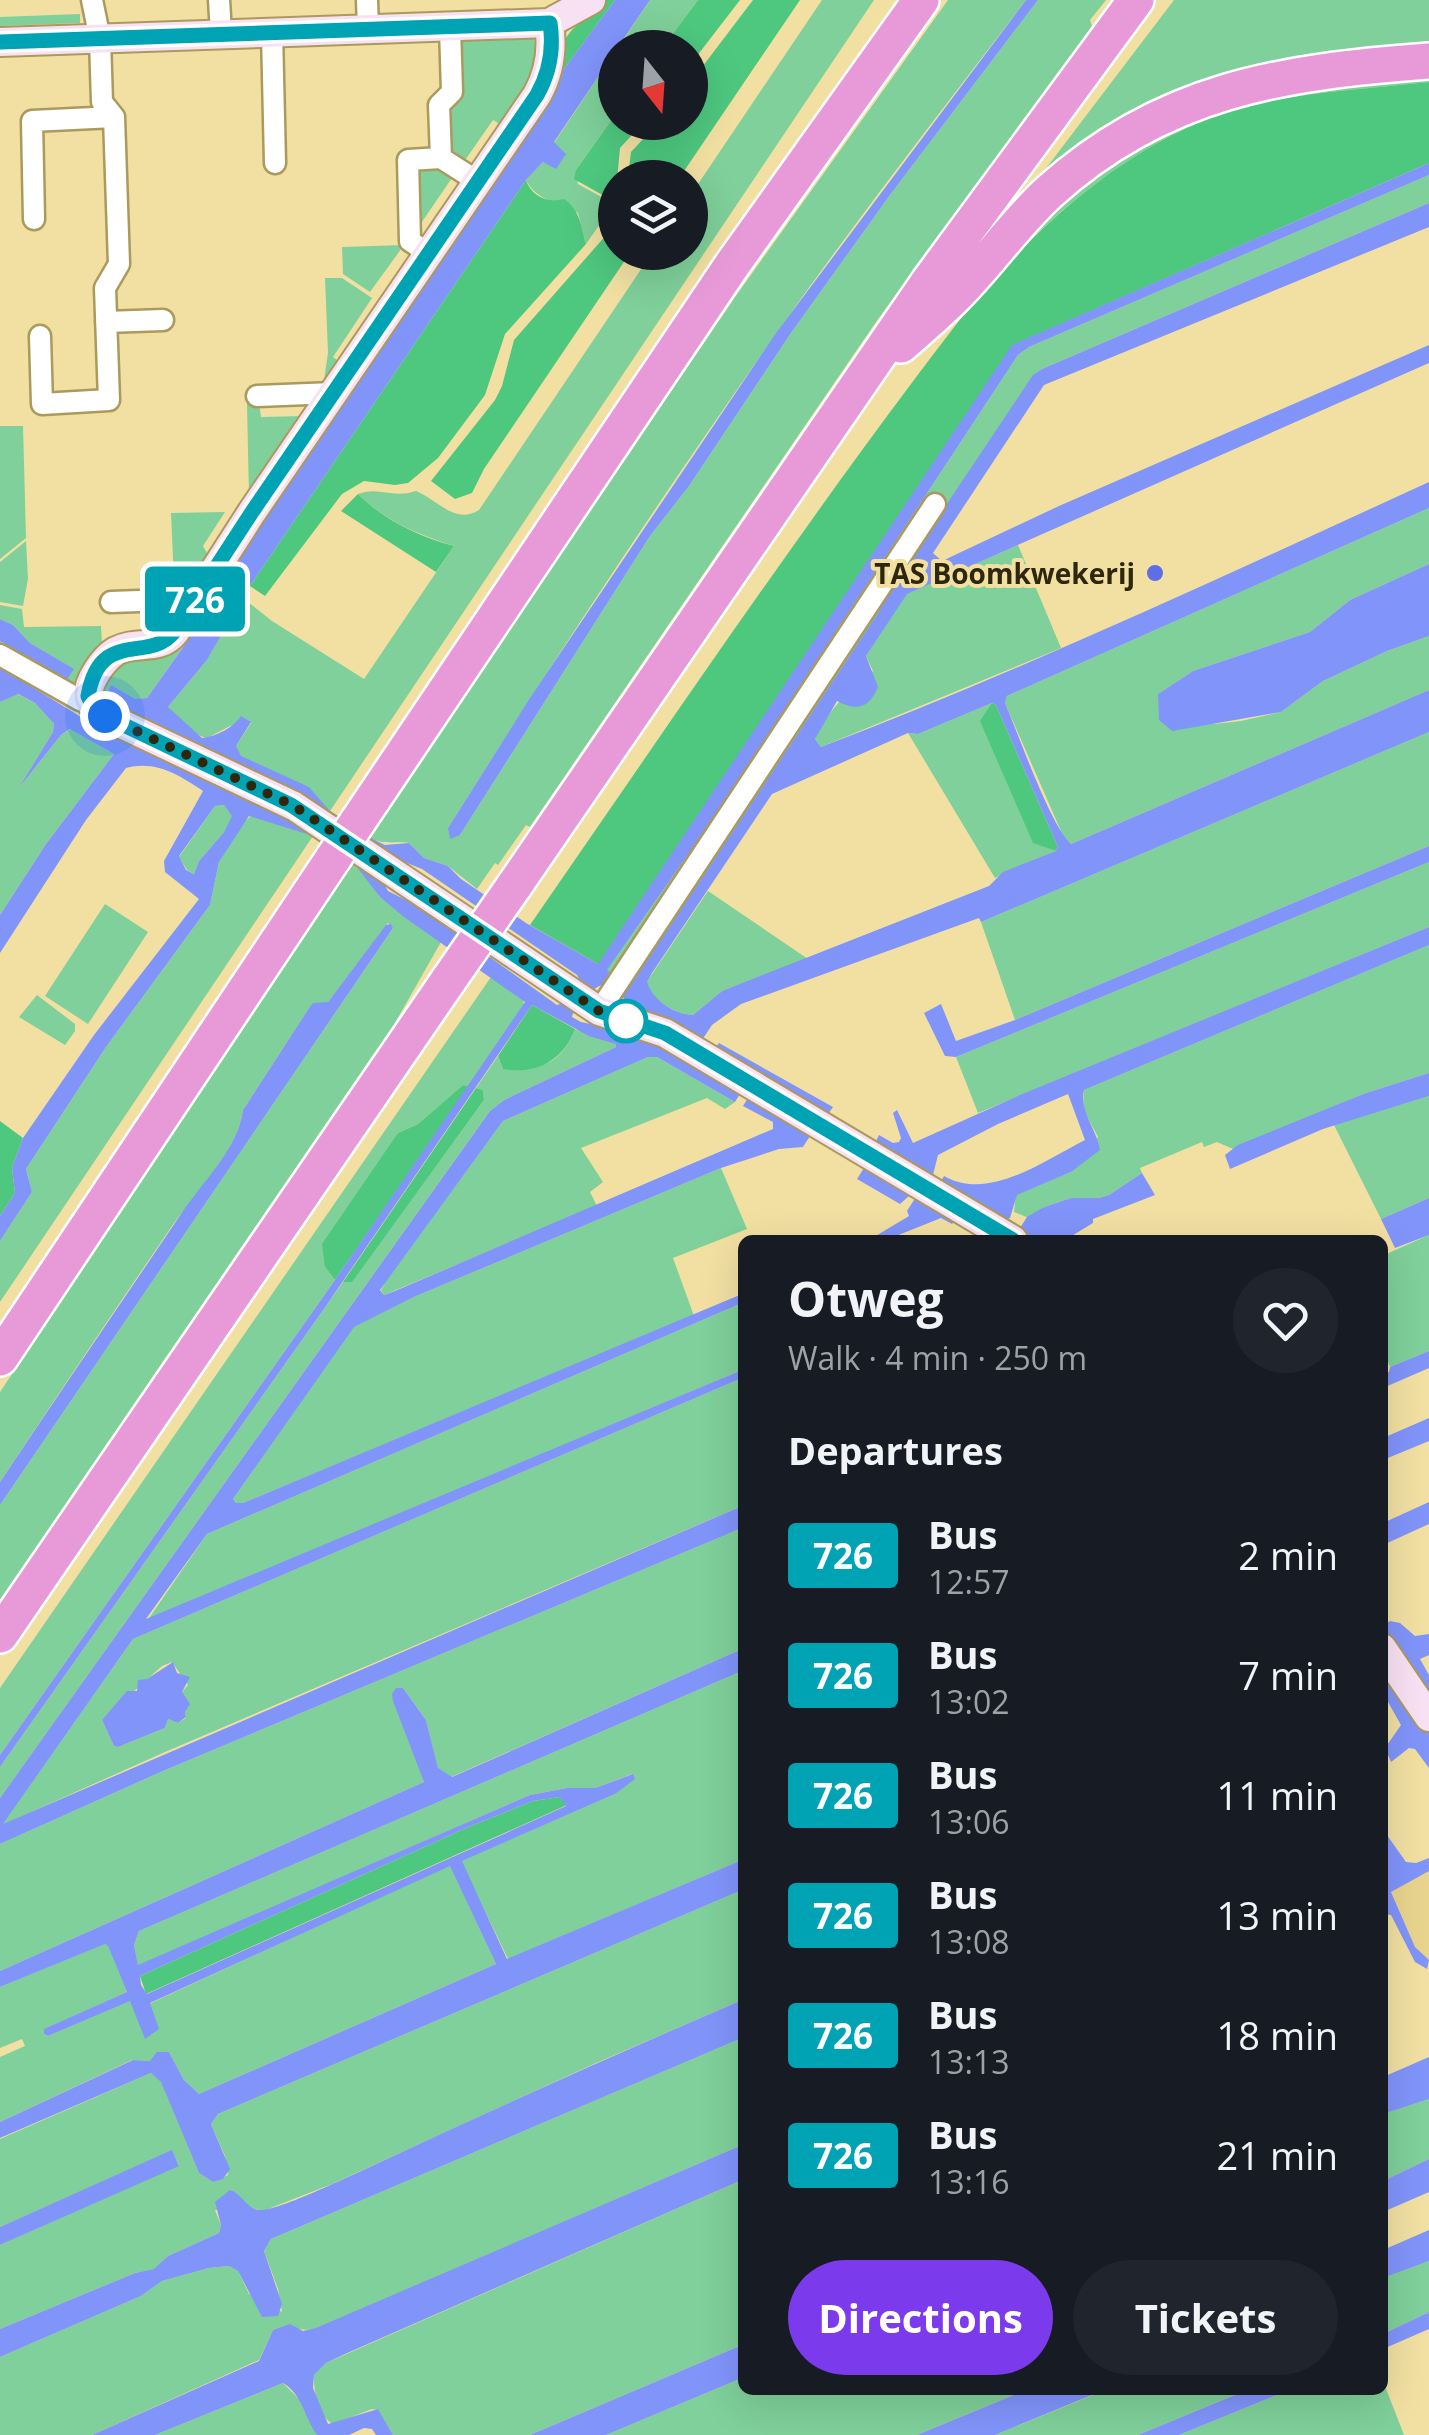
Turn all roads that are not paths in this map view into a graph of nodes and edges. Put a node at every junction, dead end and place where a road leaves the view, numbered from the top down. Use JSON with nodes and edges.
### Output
{"nodes":[{"id":1,"x":92,"y":0,"type":"edge"},
{"id":2,"x":219,"y":0,"type":"edge"},
{"id":3,"x":367,"y":0,"type":"edge"},
{"id":4,"x":592,"y":0,"type":"edge"},
{"id":5,"x":921,"y":0,"type":"edge"},
{"id":6,"x":1136,"y":0,"type":"edge"},
{"id":7,"x":550,"y":23,"type":"junction"},
{"id":8,"x":450,"y":26,"type":"junction"},
{"id":9,"x":368,"y":29,"type":"junction"},
{"id":10,"x":272,"y":32,"type":"junction"},
{"id":11,"x":221,"y":34,"type":"junction"},
{"id":12,"x":100,"y":39,"type":"junction"},
{"id":13,"x":0,"y":42,"type":"edge"},
{"id":14,"x":1429,"y":61,"type":"edge"},
{"id":15,"x":114,"y":117,"type":"junction"},
{"id":16,"x":441,"y":158,"type":"junction"},
{"id":17,"x":275,"y":163,"type":"dead end"},
{"id":18,"x":476,"y":181,"type":"junction"},
{"id":19,"x":34,"y":220,"type":"dead end"},
{"id":20,"x":428,"y":253,"type":"junction"},
{"id":21,"x":163,"y":320,"type":"dead end"},
{"id":22,"x":106,"y":322,"type":"junction"},
{"id":23,"x":40,"y":336,"type":"dead end"},
{"id":24,"x":856,"y":384,"type":"junction"},
{"id":25,"x":334,"y":393,"type":"junction"},
{"id":26,"x":258,"y":396,"type":"dead end"},
{"id":27,"x":935,"y":504,"type":"dead end"},
{"id":28,"x":195,"y":599,"type":"junction"},
{"id":29,"x":111,"y":602,"type":"dead end"},
{"id":30,"x":0,"y":655,"type":"edge"},
{"id":31,"x":88,"y":696,"type":"junction"},
{"id":32,"x":586,"y":1002,"type":"junction"},
{"id":33,"x":1004,"y":1235,"type":"edge"},
{"id":34,"x":0,"y":1358,"type":"edge"},
{"id":35,"x":0,"y":1635,"type":"edge"},
{"id":36,"x":1388,"y":1657,"type":"edge"},
{"id":37,"x":1429,"y":1718,"type":"edge"}],
"edges":[{"from":1,"to":12,"type":"street"},
{"from":2,"to":11,"type":"street"},
{"from":3,"to":9,"type":"street"},
{"from":4,"to":7,"type":"street"},
{"from":5,"to":34,"type":"highway","bridge":true},
{"from":6,"to":24,"type":"highway"},
{"from":7,"to":8,"type":"street"},
{"from":7,"to":18,"type":"street"},
{"from":8,"to":9,"type":"street"},
{"from":8,"to":16,"type":"street"},
{"from":9,"to":10,"type":"street"},
{"from":10,"to":11,"type":"street"},
{"from":10,"to":17,"type":"street"},
{"from":11,"to":12,"type":"street"},
{"from":12,"to":13,"type":"street"},
{"from":12,"to":15,"type":"street"},
{"from":14,"to":24,"type":"highway"},
{"from":15,"to":19,"type":"street"},
{"from":15,"to":22,"type":"street"},
{"from":16,"to":18,"type":"street"},
{"from":16,"to":20,"type":"street"},
{"from":18,"to":20,"type":"street"},
{"from":20,"to":25,"type":"street"},
{"from":21,"to":22,"type":"street"},
{"from":22,"to":23,"type":"street"},
{"from":24,"to":35,"type":"highway","bridge":true},
{"from":25,"to":26,"type":"street"},
{"from":25,"to":28,"type":"street"},
{"from":27,"to":32,"type":"street"},
{"from":28,"to":29,"type":"street"},
{"from":28,"to":31,"type":"street"},
{"from":30,"to":31,"type":"street"},
{"from":31,"to":32,"type":"street"},
{"from":32,"to":33,"type":"street"},
{"from":36,"to":37,"type":"street"}]}
